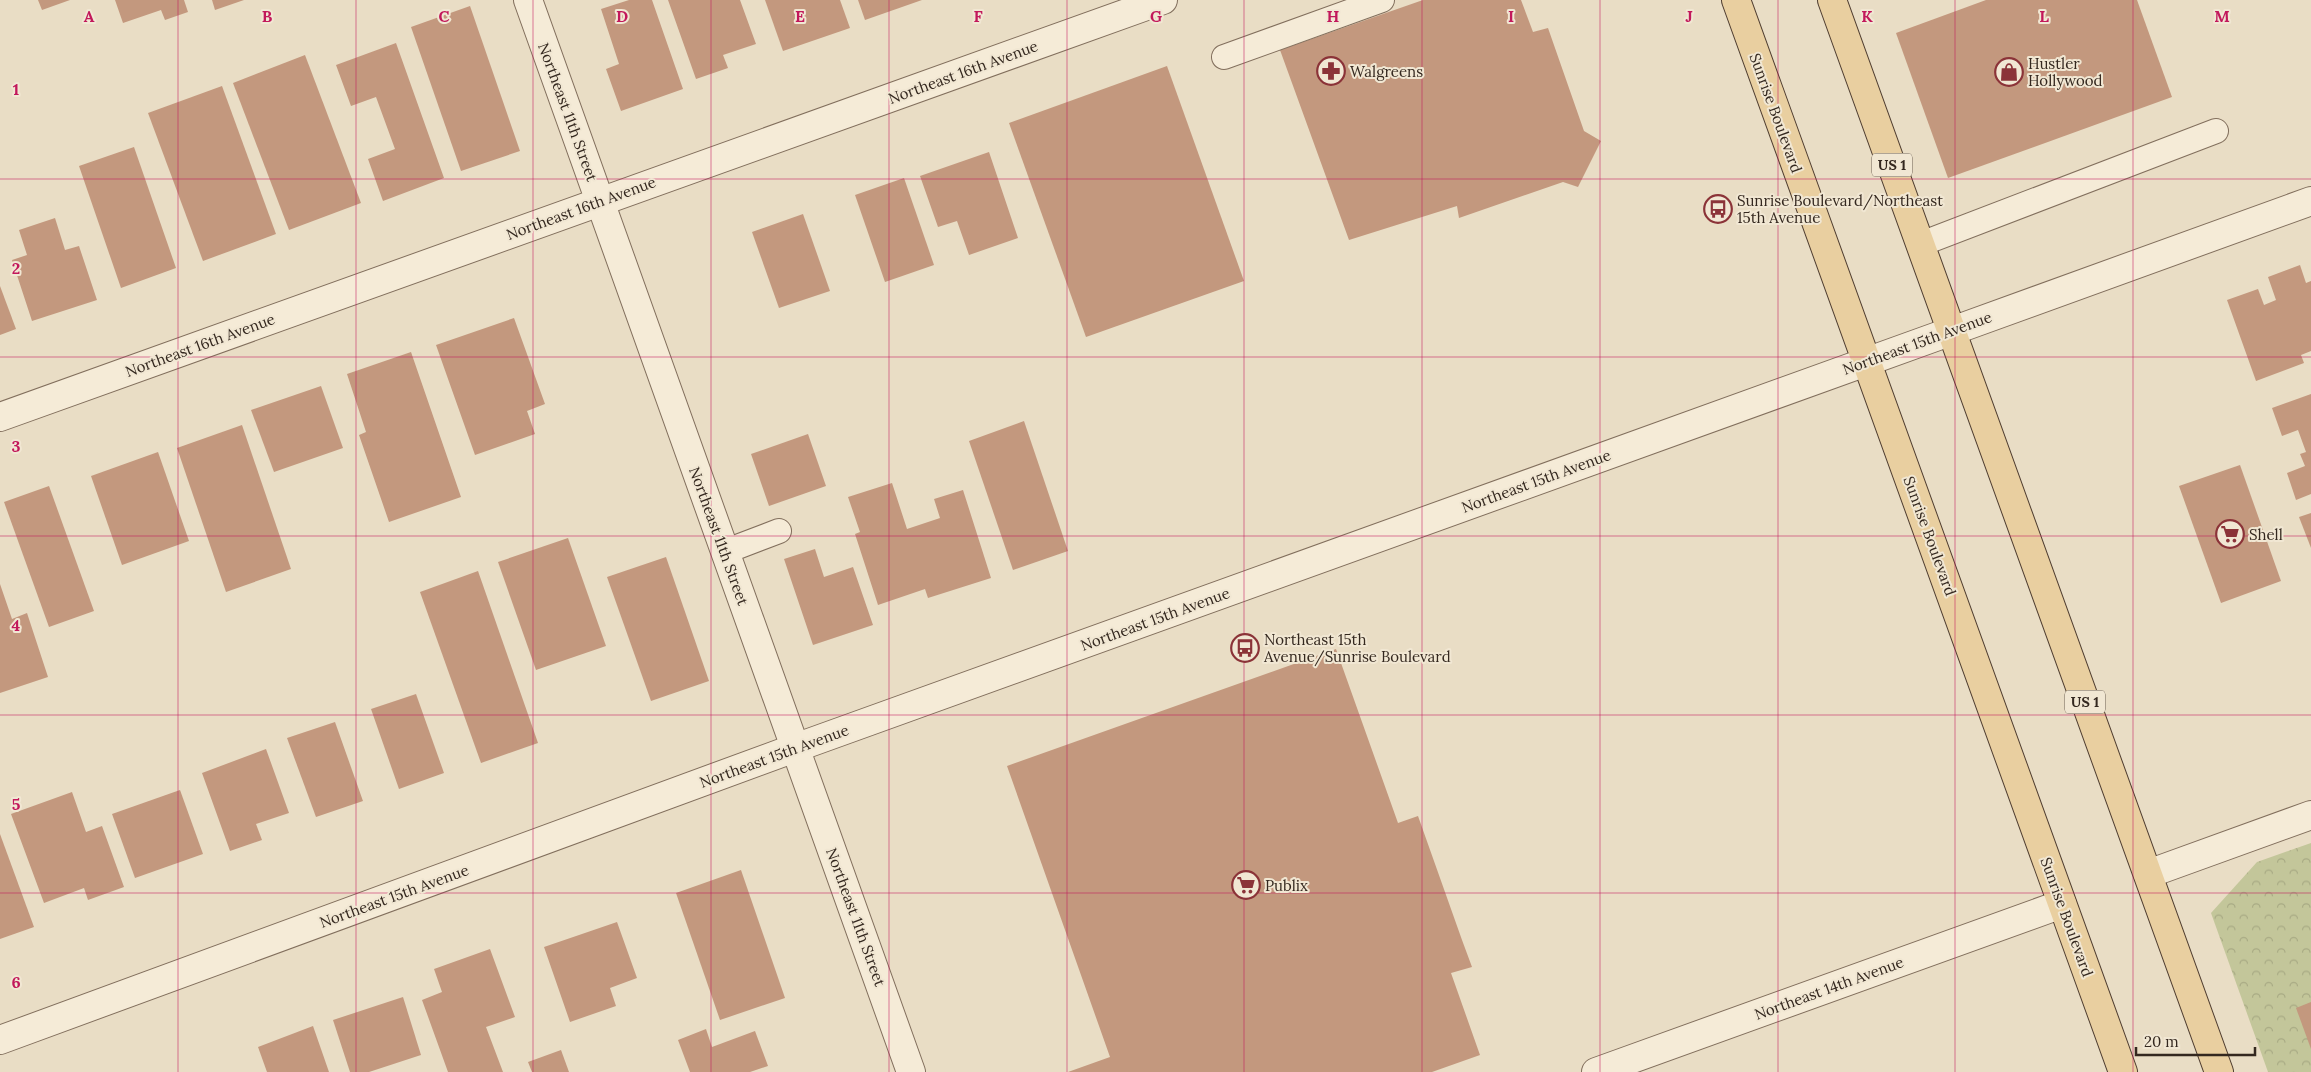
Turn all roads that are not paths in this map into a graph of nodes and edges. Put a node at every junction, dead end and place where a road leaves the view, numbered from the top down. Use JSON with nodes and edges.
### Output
{"nodes":[{"id":1,"x":528,"y":0,"type":"edge"},
{"id":2,"x":1163,"y":0,"type":"edge"},
{"id":3,"x":1382,"y":0,"type":"edge"},
{"id":4,"x":1736,"y":0,"type":"edge"},
{"id":5,"x":1832,"y":0,"type":"edge"},
{"id":6,"x":1224,"y":56,"type":"dead end"},
{"id":7,"x":2216,"y":131,"type":"dead end"},
{"id":8,"x":600,"y":201,"type":"junction"},
{"id":9,"x":2311,"y":201,"type":"edge"},
{"id":10,"x":1921,"y":244,"type":"junction"},
{"id":11,"x":1952,"y":331,"type":"junction"},
{"id":12,"x":1867,"y":361,"type":"junction"},
{"id":13,"x":0,"y":417,"type":"edge"},
{"id":14,"x":778,"y":531,"type":"dead end"},
{"id":15,"x":724,"y":552,"type":"junction"},
{"id":16,"x":795,"y":748,"type":"junction"},
{"id":17,"x":2311,"y":815,"type":"edge"},
{"id":18,"x":2148,"y":874,"type":"junction"},
{"id":19,"x":2062,"y":904,"type":"junction"},
{"id":20,"x":0,"y":1040,"type":"edge"},
{"id":21,"x":911,"y":1072,"type":"edge"},
{"id":22,"x":1596,"y":1072,"type":"edge"},
{"id":23,"x":2123,"y":1072,"type":"edge"},
{"id":24,"x":2218,"y":1072,"type":"edge"}],
"edges":[{"from":1,"to":8,"type":"street","name":"Northeast 11th Street"},
{"from":2,"to":8,"type":"street","name":"Northeast 16th Avenue"},
{"from":3,"to":6,"type":"lane"},
{"from":4,"to":12,"type":"main road","name":"Sunrise Boulevard"},
{"from":5,"to":10,"type":"main road","number":"US 1"},
{"from":7,"to":10,"type":"lane"},
{"from":8,"to":13,"type":"street","name":"Northeast 16th Avenue"},
{"from":8,"to":15,"type":"street","name":"Northeast 11th Street"},
{"from":9,"to":11,"type":"street","name":"Northeast 15th Avenue"},
{"from":10,"to":11,"type":"main road","number":"US 1"},
{"from":11,"to":12,"type":"street","name":"Northeast 15th Avenue"},
{"from":11,"to":18,"type":"main road","number":"US 1"},
{"from":12,"to":16,"type":"street","name":"Northeast 15th Avenue"},
{"from":12,"to":19,"type":"main road","name":"Sunrise Boulevard"},
{"from":14,"to":15,"type":"lane"},
{"from":15,"to":16,"type":"street","name":"Northeast 11th Street"},
{"from":16,"to":20,"type":"street","name":"Northeast 15th Avenue"},
{"from":16,"to":21,"type":"street","name":"Northeast 11th Street"},
{"from":17,"to":18,"type":"street"},
{"from":18,"to":24,"type":"main road","number":"US 1"},
{"from":19,"to":22,"type":"street","name":"Northeast 14th Avenue"},
{"from":19,"to":23,"type":"main road","name":"Sunrise Boulevard"}]}
